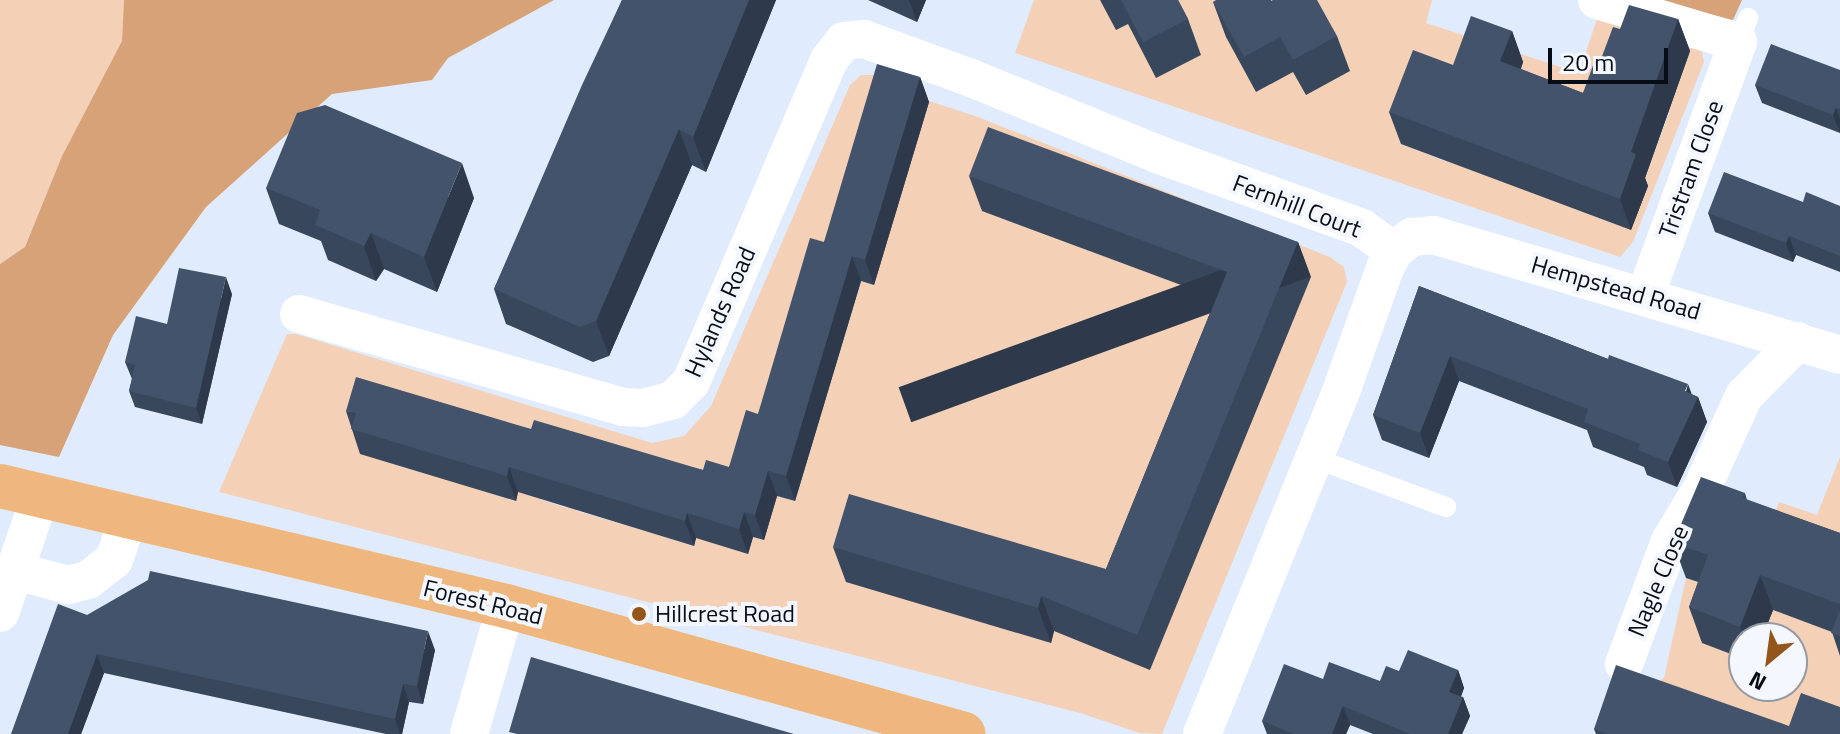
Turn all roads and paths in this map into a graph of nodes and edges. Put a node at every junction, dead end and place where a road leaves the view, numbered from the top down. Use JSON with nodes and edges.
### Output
{"nodes":[{"id":1,"x":1597,"y":0,"type":"edge"},
{"id":2,"x":844,"y":41,"type":"joint"},
{"id":3,"x":1394,"y":251,"type":"junction"},
{"id":4,"x":1645,"y":296,"type":"junction"},
{"id":5,"x":299,"y":314,"type":"dead end"},
{"id":6,"x":1798,"y":341,"type":"junction"},
{"id":7,"x":1840,"y":355,"type":"edge"},
{"id":8,"x":1314,"y":458,"type":"junction"},
{"id":9,"x":21,"y":490,"type":"edge"},
{"id":10,"x":1446,"y":507,"type":"dead end"},
{"id":11,"x":129,"y":516,"type":"junction"},
{"id":12,"x":16,"y":571,"type":"junction"},
{"id":13,"x":506,"y":606,"type":"junction"},
{"id":14,"x":0,"y":613,"type":"edge"},
{"id":15,"x":1624,"y":664,"type":"edge"},
{"id":16,"x":469,"y":734,"type":"edge"},
{"id":17,"x":961,"y":734,"type":"edge"},
{"id":18,"x":1202,"y":734,"type":"edge"}],
"edges":[{"from":1,"to":4,"type":"street","name":"Tristram Close"},
{"from":2,"to":3,"type":"street","name":"Fernhill Court"},
{"from":2,"to":5,"type":"street","name":"Hylands Road"},
{"from":3,"to":4,"type":"street","name":"Hempstead Road"},
{"from":3,"to":8,"type":"street"},
{"from":4,"to":6,"type":"street","name":"Hempstead Road"},
{"from":6,"to":7,"type":"street","name":"Hempstead Road"},
{"from":6,"to":15,"type":"street","name":"Nagle Close"},
{"from":8,"to":10,"type":"lane"},
{"from":8,"to":18,"type":"street"},
{"from":9,"to":11,"type":"main road","name":"Forest Road"},
{"from":9,"to":12,"type":"street"},
{"from":11,"to":12,"type":"street"},
{"from":11,"to":13,"type":"main road","name":"Forest Road"},
{"from":12,"to":14,"type":"street"},
{"from":13,"to":16,"type":"street"},
{"from":13,"to":17,"type":"main road","name":"Forest Road"}]}
